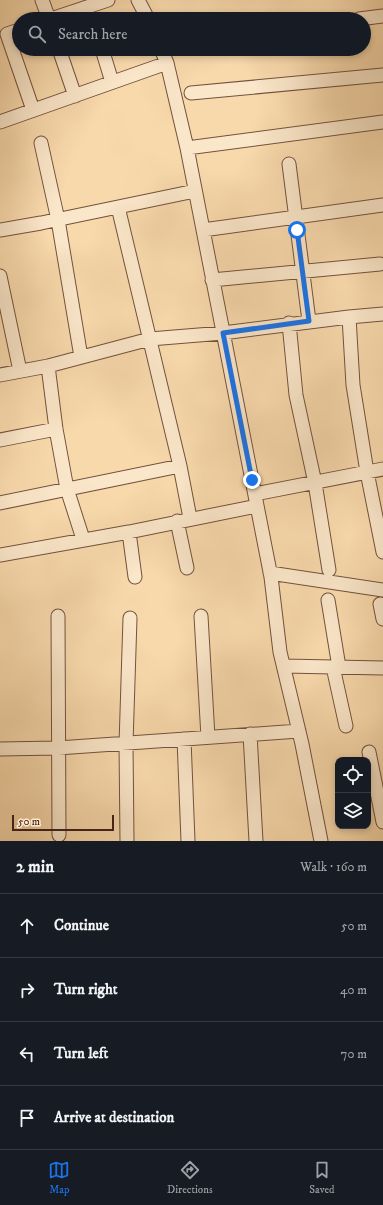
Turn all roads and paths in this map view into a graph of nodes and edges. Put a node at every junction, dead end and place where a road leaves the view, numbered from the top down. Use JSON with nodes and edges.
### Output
{"nodes":[{"id":1,"x":42,"y":0,"type":"edge"},
{"id":2,"x":108,"y":0,"type":"edge"},
{"id":3,"x":138,"y":0,"type":"edge"},
{"id":4,"x":89,"y":9,"type":"edge"},
{"id":5,"x":47,"y":12,"type":"edge"},
{"id":6,"x":77,"y":12,"type":"edge"},
{"id":7,"x":144,"y":12,"type":"edge"},
{"id":8,"x":383,"y":16,"type":"edge"},
{"id":9,"x":371,"y":18,"type":"edge"},
{"id":10,"x":12,"y":32,"type":"edge"},
{"id":11,"x":12,"y":49,"type":"edge"},
{"id":12,"x":15,"y":56,"type":"edge"},
{"id":13,"x":61,"y":56,"type":"edge"},
{"id":14,"x":104,"y":56,"type":"edge"},
{"id":15,"x":164,"y":56,"type":"edge"},
{"id":16,"x":166,"y":63,"type":"junction"},
{"id":17,"x":383,"y":75,"type":"edge"},
{"id":18,"x":112,"y":82,"type":"junction"},
{"id":19,"x":191,"y":93,"type":"dead end"},
{"id":20,"x":75,"y":96,"type":"junction"},
{"id":21,"x":33,"y":110,"type":"junction"},
{"id":22,"x":0,"y":122,"type":"edge"},
{"id":23,"x":383,"y":122,"type":"edge"},
{"id":24,"x":42,"y":143,"type":"dead end"},
{"id":25,"x":187,"y":148,"type":"junction"},
{"id":26,"x":289,"y":164,"type":"dead end"},
{"id":27,"x":195,"y":192,"type":"junction"},
{"id":28,"x":383,"y":205,"type":"edge"},
{"id":29,"x":118,"y":207,"type":"junction"},
{"id":30,"x":295,"y":217,"type":"junction"},
{"id":31,"x":58,"y":220,"type":"junction"},
{"id":32,"x":0,"y":230,"type":"edge"},
{"id":33,"x":203,"y":230,"type":"junction"},
{"id":34,"x":380,"y":264,"type":"dead end"},
{"id":35,"x":302,"y":270,"type":"junction"},
{"id":36,"x":0,"y":276,"type":"edge"},
{"id":37,"x":212,"y":280,"type":"junction"},
{"id":38,"x":383,"y":314,"type":"edge"},
{"id":39,"x":349,"y":317,"type":"junction"},
{"id":40,"x":309,"y":321,"type":"junction"},
{"id":41,"x":289,"y":323,"type":"junction"},
{"id":42,"x":223,"y":333,"type":"junction"},
{"id":43,"x":150,"y":339,"type":"junction"},
{"id":44,"x":81,"y":357,"type":"junction"},
{"id":45,"x":48,"y":366,"type":"junction"},
{"id":46,"x":20,"y":371,"type":"junction"},
{"id":47,"x":0,"y":375,"type":"edge"},
{"id":48,"x":56,"y":429,"type":"junction"},
{"id":49,"x":0,"y":440,"type":"edge"},
{"id":50,"x":180,"y":466,"type":"junction"},
{"id":51,"x":383,"y":469,"type":"edge"},
{"id":52,"x":367,"y":472,"type":"junction"},
{"id":53,"x":315,"y":483,"type":"junction"},
{"id":54,"x":68,"y":489,"type":"junction"},
{"id":55,"x":256,"y":500,"type":"junction"},
{"id":56,"x":0,"y":503,"type":"edge"},
{"id":57,"x":184,"y":520,"type":"junction"},
{"id":58,"x":129,"y":532,"type":"junction"},
{"id":59,"x":83,"y":539,"type":"junction"},
{"id":60,"x":383,"y":552,"type":"edge"},
{"id":61,"x":0,"y":555,"type":"edge"},
{"id":62,"x":187,"y":568,"type":"dead end"},
{"id":63,"x":329,"y":570,"type":"dead end"},
{"id":64,"x":270,"y":573,"type":"junction"},
{"id":65,"x":135,"y":577,"type":"dead end"},
{"id":66,"x":383,"y":590,"type":"edge"},
{"id":67,"x":328,"y":600,"type":"dead end"},
{"id":68,"x":380,"y":604,"type":"dead end"},
{"id":69,"x":58,"y":616,"type":"dead end"},
{"id":70,"x":201,"y":616,"type":"dead end"},
{"id":71,"x":130,"y":618,"type":"dead end"},
{"id":72,"x":383,"y":619,"type":"edge"},
{"id":73,"x":284,"y":666,"type":"junction"},
{"id":74,"x":336,"y":667,"type":"junction"},
{"id":75,"x":383,"y":668,"type":"edge"},
{"id":76,"x":346,"y":726,"type":"dead end"},
{"id":77,"x":299,"y":731,"type":"junction"},
{"id":78,"x":250,"y":734,"type":"junction"},
{"id":79,"x":208,"y":737,"type":"junction"},
{"id":80,"x":184,"y":739,"type":"junction"},
{"id":81,"x":126,"y":744,"type":"junction"},
{"id":82,"x":58,"y":748,"type":"junction"},
{"id":83,"x":0,"y":749,"type":"edge"},
{"id":84,"x":369,"y":752,"type":"dead end"},
{"id":85,"x":383,"y":822,"type":"edge"},
{"id":86,"x":59,"y":835,"type":"dead end"},
{"id":87,"x":127,"y":841,"type":"edge"},
{"id":88,"x":188,"y":841,"type":"edge"},
{"id":89,"x":256,"y":841,"type":"edge"},
{"id":90,"x":321,"y":841,"type":"edge"}],
"edges":[{"from":1,"to":5,"type":"street"},
{"from":2,"to":4,"type":"street"},
{"from":3,"to":7,"type":"street"},
{"from":4,"to":6,"type":"street"},
{"from":8,"to":9,"type":"street"},
{"from":10,"to":11,"type":"street"},
{"from":12,"to":21,"type":"street"},
{"from":13,"to":20,"type":"street"},
{"from":14,"to":18,"type":"street"},
{"from":15,"to":16,"type":"street"},
{"from":16,"to":18,"type":"street"},
{"from":16,"to":25,"type":"street"},
{"from":17,"to":19,"type":"street"},
{"from":18,"to":20,"type":"street"},
{"from":20,"to":21,"type":"street"},
{"from":21,"to":22,"type":"street"},
{"from":23,"to":25,"type":"street"},
{"from":24,"to":31,"type":"street"},
{"from":25,"to":27,"type":"street"},
{"from":26,"to":30,"type":"street"},
{"from":27,"to":29,"type":"street"},
{"from":27,"to":33,"type":"street"},
{"from":28,"to":30,"type":"street"},
{"from":29,"to":31,"type":"street"},
{"from":29,"to":43,"type":"street"},
{"from":30,"to":33,"type":"street"},
{"from":30,"to":35,"type":"street"},
{"from":31,"to":32,"type":"street"},
{"from":31,"to":44,"type":"street"},
{"from":33,"to":37,"type":"street"},
{"from":34,"to":35,"type":"street"},
{"from":35,"to":37,"type":"street"},
{"from":35,"to":40,"type":"street"},
{"from":36,"to":46,"type":"street"},
{"from":37,"to":42,"type":"street"},
{"from":38,"to":39,"type":"street"},
{"from":39,"to":40,"type":"street"},
{"from":39,"to":52,"type":"street"},
{"from":40,"to":41,"type":"street"},
{"from":41,"to":42,"type":"street"},
{"from":41,"to":53,"type":"street"},
{"from":42,"to":43,"type":"street"},
{"from":42,"to":55,"type":"street"},
{"from":43,"to":44,"type":"street"},
{"from":43,"to":50,"type":"street"},
{"from":44,"to":45,"type":"street"},
{"from":45,"to":46,"type":"street"},
{"from":45,"to":48,"type":"street"},
{"from":46,"to":47,"type":"street"},
{"from":48,"to":49,"type":"street"},
{"from":48,"to":54,"type":"street"},
{"from":50,"to":54,"type":"street"},
{"from":50,"to":57,"type":"street"},
{"from":51,"to":52,"type":"street"},
{"from":52,"to":53,"type":"street"},
{"from":52,"to":60,"type":"street"},
{"from":53,"to":55,"type":"street"},
{"from":53,"to":63,"type":"street"},
{"from":54,"to":56,"type":"street"},
{"from":54,"to":59,"type":"street"},
{"from":55,"to":57,"type":"street"},
{"from":55,"to":64,"type":"street"},
{"from":57,"to":58,"type":"street"},
{"from":57,"to":62,"type":"street"},
{"from":58,"to":59,"type":"street"},
{"from":58,"to":65,"type":"street"},
{"from":59,"to":61,"type":"street"},
{"from":64,"to":66,"type":"street"},
{"from":64,"to":73,"type":"street"},
{"from":67,"to":74,"type":"street"},
{"from":68,"to":72,"type":"street"},
{"from":69,"to":82,"type":"street"},
{"from":70,"to":79,"type":"street"},
{"from":71,"to":81,"type":"street"},
{"from":73,"to":74,"type":"street"},
{"from":73,"to":77,"type":"street"},
{"from":74,"to":75,"type":"street"},
{"from":74,"to":76,"type":"street"},
{"from":77,"to":78,"type":"street"},
{"from":77,"to":90,"type":"street"},
{"from":78,"to":79,"type":"street"},
{"from":78,"to":89,"type":"street"},
{"from":79,"to":80,"type":"street"},
{"from":80,"to":81,"type":"street"},
{"from":80,"to":88,"type":"street"},
{"from":81,"to":82,"type":"street"},
{"from":81,"to":87,"type":"street"},
{"from":82,"to":83,"type":"street"},
{"from":82,"to":86,"type":"street"},
{"from":84,"to":85,"type":"street"}]}
